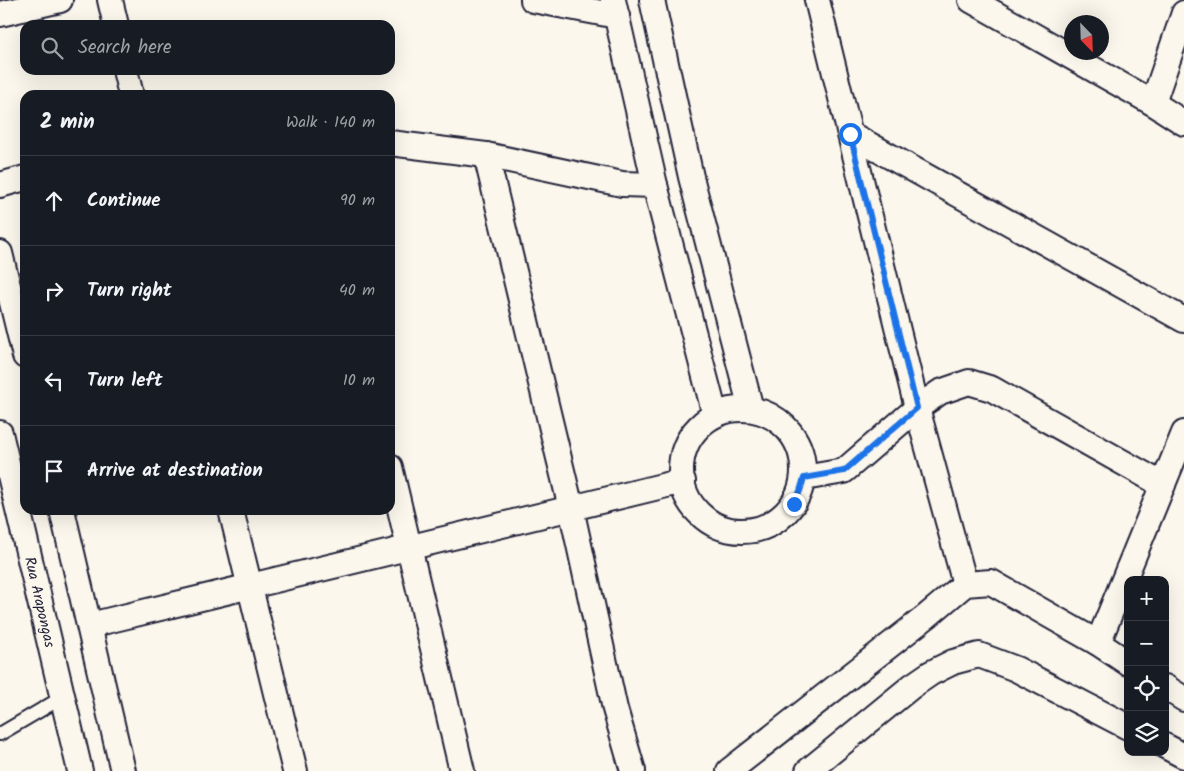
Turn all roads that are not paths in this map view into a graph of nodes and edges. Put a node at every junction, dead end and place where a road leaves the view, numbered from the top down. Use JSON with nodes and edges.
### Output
{"nodes":[{"id":1,"x":60,"y":0,"type":"edge"},
{"id":2,"x":110,"y":0,"type":"edge"},
{"id":3,"x":533,"y":0,"type":"edge"},
{"id":4,"x":652,"y":0,"type":"edge"},
{"id":5,"x":817,"y":0,"type":"edge"},
{"id":6,"x":971,"y":0,"type":"edge"},
{"id":7,"x":615,"y":8,"type":"edge"},
{"id":8,"x":1179,"y":10,"type":"edge"},
{"id":9,"x":0,"y":14,"type":"edge"},
{"id":10,"x":115,"y":20,"type":"edge"},
{"id":11,"x":126,"y":75,"type":"edge"},
{"id":12,"x":130,"y":90,"type":"edge"},
{"id":13,"x":1153,"y":103,"type":"junction"},
{"id":14,"x":1184,"y":123,"type":"edge"},
{"id":15,"x":850,"y":134,"type":"junction"},
{"id":16,"x":395,"y":145,"type":"edge"},
{"id":17,"x":486,"y":156,"type":"junction"},
{"id":18,"x":20,"y":179,"type":"edge"},
{"id":19,"x":0,"y":185,"type":"edge"},
{"id":20,"x":655,"y":185,"type":"junction"},
{"id":21,"x":0,"y":253,"type":"edge"},
{"id":22,"x":1184,"y":320,"type":"edge"},
{"id":23,"x":20,"y":335,"type":"edge"},
{"id":24,"x":917,"y":408,"type":"junction"},
{"id":25,"x":751,"y":409,"type":"junction"},
{"id":26,"x":715,"y":415,"type":"junction"},
{"id":27,"x":0,"y":433,"type":"edge"},
{"id":28,"x":1184,"y":433,"type":"edge"},
{"id":29,"x":804,"y":478,"type":"junction"},
{"id":30,"x":682,"y":481,"type":"junction"},
{"id":31,"x":1163,"y":485,"type":"junction"},
{"id":32,"x":395,"y":488,"type":"edge"},
{"id":33,"x":571,"y":508,"type":"junction"},
{"id":34,"x":63,"y":515,"type":"edge"},
{"id":35,"x":232,"y":515,"type":"edge"},
{"id":36,"x":409,"y":547,"type":"junction"},
{"id":37,"x":965,"y":584,"type":"junction"},
{"id":38,"x":250,"y":586,"type":"junction"},
{"id":39,"x":90,"y":625,"type":"junction"},
{"id":40,"x":1098,"y":643,"type":"junction"},
{"id":41,"x":1124,"y":659,"type":"edge"},
{"id":42,"x":1169,"y":690,"type":"edge"},
{"id":43,"x":63,"y":697,"type":"junction"},
{"id":44,"x":1184,"y":699,"type":"edge"},
{"id":45,"x":1124,"y":725,"type":"edge"},
{"id":46,"x":0,"y":734,"type":"edge"},
{"id":47,"x":1169,"y":748,"type":"edge"},
{"id":48,"x":1184,"y":756,"type":"edge"},
{"id":49,"x":80,"y":771,"type":"edge"},
{"id":50,"x":123,"y":771,"type":"edge"},
{"id":51,"x":295,"y":771,"type":"edge"},
{"id":52,"x":462,"y":771,"type":"edge"},
{"id":53,"x":633,"y":771,"type":"edge"},
{"id":54,"x":729,"y":771,"type":"edge"},
{"id":55,"x":808,"y":771,"type":"edge"}],
"edges":[{"from":1,"to":9,"type":"street"},
{"from":2,"to":10,"type":"street"},
{"from":3,"to":7,"type":"street"},
{"from":4,"to":25,"type":"street"},
{"from":5,"to":15,"type":"street"},
{"from":6,"to":13,"type":"street"},
{"from":7,"to":20,"type":"street"},
{"from":8,"to":13,"type":"street"},
{"from":11,"to":12,"type":"street"},
{"from":13,"to":14,"type":"street"},
{"from":15,"to":22,"type":"street"},
{"from":15,"to":24,"type":"street"},
{"from":16,"to":17,"type":"street"},
{"from":17,"to":20,"type":"street"},
{"from":17,"to":33,"type":"street"},
{"from":18,"to":19,"type":"street"},
{"from":20,"to":26,"type":"street"},
{"from":21,"to":23,"type":"street"},
{"from":24,"to":29,"type":"street"},
{"from":24,"to":31,"type":"street"},
{"from":24,"to":37,"type":"street"},
{"from":25,"to":26,"type":"street"},
{"from":25,"to":29,"type":"street"},
{"from":26,"to":30,"type":"street"},
{"from":27,"to":43,"type":"street","name":"Rua Arapongas"},
{"from":28,"to":31,"type":"street"},
{"from":29,"to":30,"type":"street"},
{"from":30,"to":33,"type":"street"},
{"from":31,"to":40,"type":"street"},
{"from":32,"to":36,"type":"street"},
{"from":33,"to":36,"type":"street"},
{"from":33,"to":53,"type":"street"},
{"from":34,"to":39,"type":"street"},
{"from":35,"to":38,"type":"street"},
{"from":36,"to":38,"type":"street"},
{"from":36,"to":52,"type":"street"},
{"from":37,"to":40,"type":"street"},
{"from":37,"to":54,"type":"street"},
{"from":38,"to":39,"type":"street"},
{"from":38,"to":51,"type":"street"},
{"from":39,"to":50,"type":"street"},
{"from":40,"to":41,"type":"street"},
{"from":42,"to":44,"type":"street"},
{"from":43,"to":46,"type":"lane"},
{"from":43,"to":49,"type":"street","name":"Rua Arapongas"},
{"from":45,"to":55,"type":"street"},
{"from":47,"to":48,"type":"street"}]}
